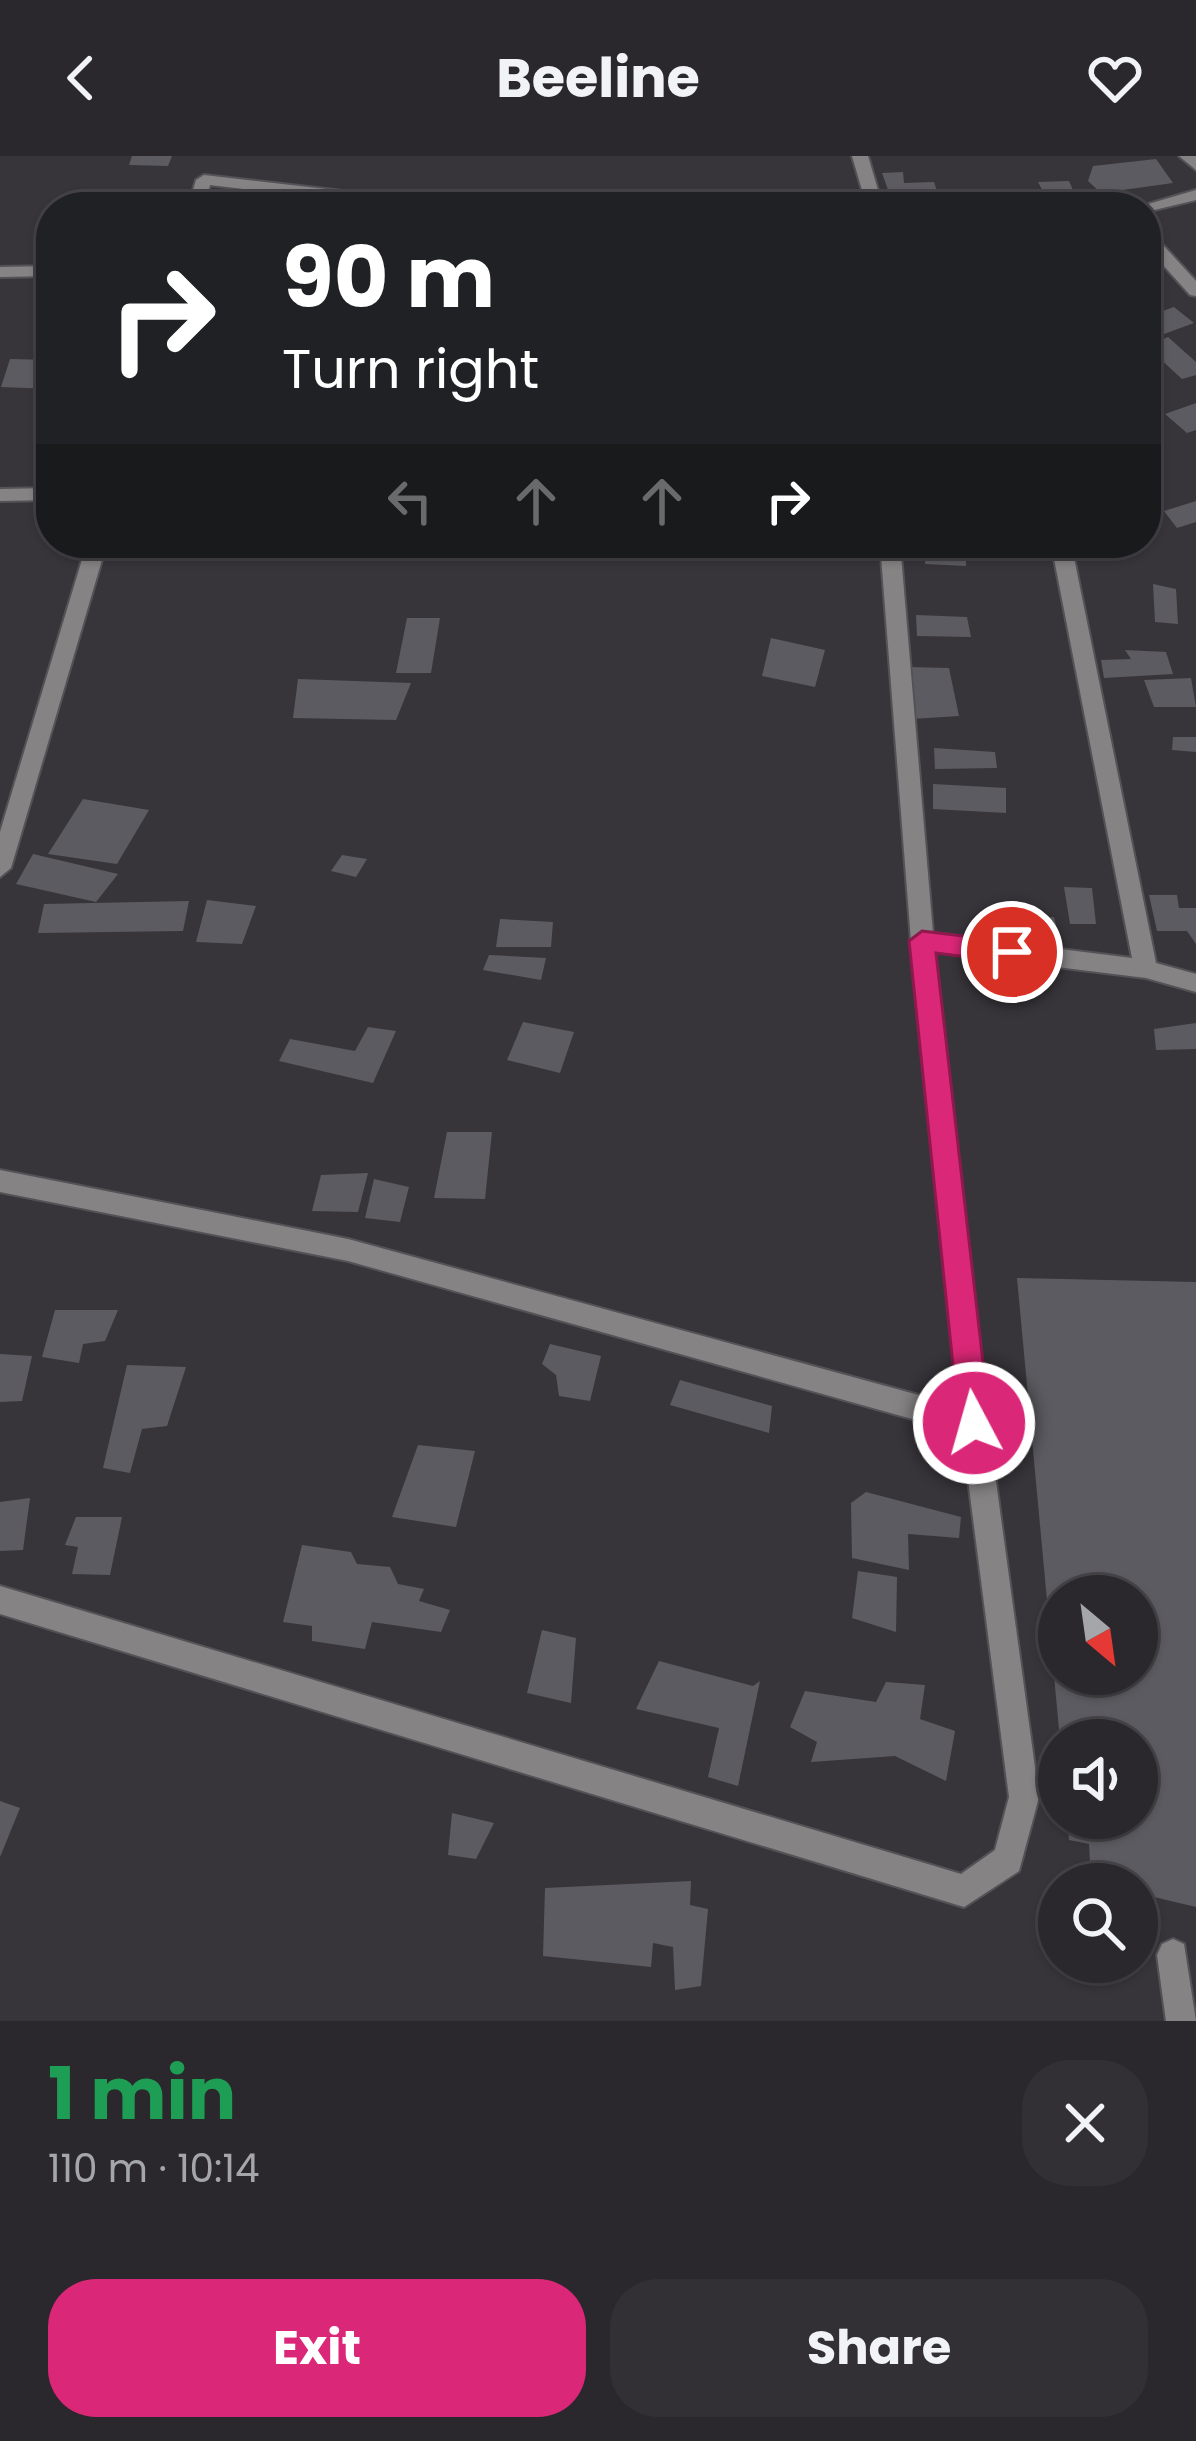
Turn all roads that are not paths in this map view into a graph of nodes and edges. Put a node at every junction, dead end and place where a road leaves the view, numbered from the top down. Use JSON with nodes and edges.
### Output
{"nodes":[{"id":1,"x":860,"y":156,"type":"edge"},
{"id":2,"x":1187,"y":156,"type":"edge"},
{"id":3,"x":1196,"y":164,"type":"edge"},
{"id":4,"x":201,"y":192,"type":"edge"},
{"id":5,"x":334,"y":192,"type":"edge"},
{"id":6,"x":871,"y":192,"type":"edge"},
{"id":7,"x":1196,"y":195,"type":"edge"},
{"id":8,"x":1161,"y":203,"type":"edge"},
{"id":9,"x":1161,"y":252,"type":"edge"},
{"id":10,"x":36,"y":271,"type":"edge"},
{"id":11,"x":0,"y":272,"type":"edge"},
{"id":12,"x":1196,"y":291,"type":"edge"},
{"id":13,"x":36,"y":494,"type":"edge"},
{"id":14,"x":0,"y":495,"type":"edge"},
{"id":15,"x":93,"y":558,"type":"edge"},
{"id":16,"x":891,"y":558,"type":"edge"},
{"id":17,"x":1064,"y":558,"type":"edge"},
{"id":18,"x":0,"y":868,"type":"edge"},
{"id":19,"x":922,"y":941,"type":"junction"},
{"id":20,"x":1146,"y":969,"type":"junction"},
{"id":21,"x":1196,"y":982,"type":"edge"},
{"id":22,"x":0,"y":1181,"type":"edge"},
{"id":23,"x":974,"y":1423,"type":"junction"},
{"id":24,"x":0,"y":1600,"type":"edge"},
{"id":25,"x":1173,"y":1955,"type":"dead end"},
{"id":26,"x":1182,"y":2021,"type":"edge"}],
"edges":[{"from":1,"to":6,"type":"street"},
{"from":2,"to":3,"type":"street"},
{"from":4,"to":5,"type":"street"},
{"from":7,"to":8,"type":"street"},
{"from":9,"to":12,"type":"street"},
{"from":10,"to":11,"type":"street"},
{"from":13,"to":14,"type":"street"},
{"from":15,"to":18,"type":"street"},
{"from":16,"to":19,"type":"street"},
{"from":17,"to":20,"type":"street"},
{"from":19,"to":20,"type":"street"},
{"from":19,"to":23,"type":"street"},
{"from":20,"to":21,"type":"street"},
{"from":22,"to":23,"type":"street"},
{"from":23,"to":24,"type":"street"},
{"from":25,"to":26,"type":"street"}]}
